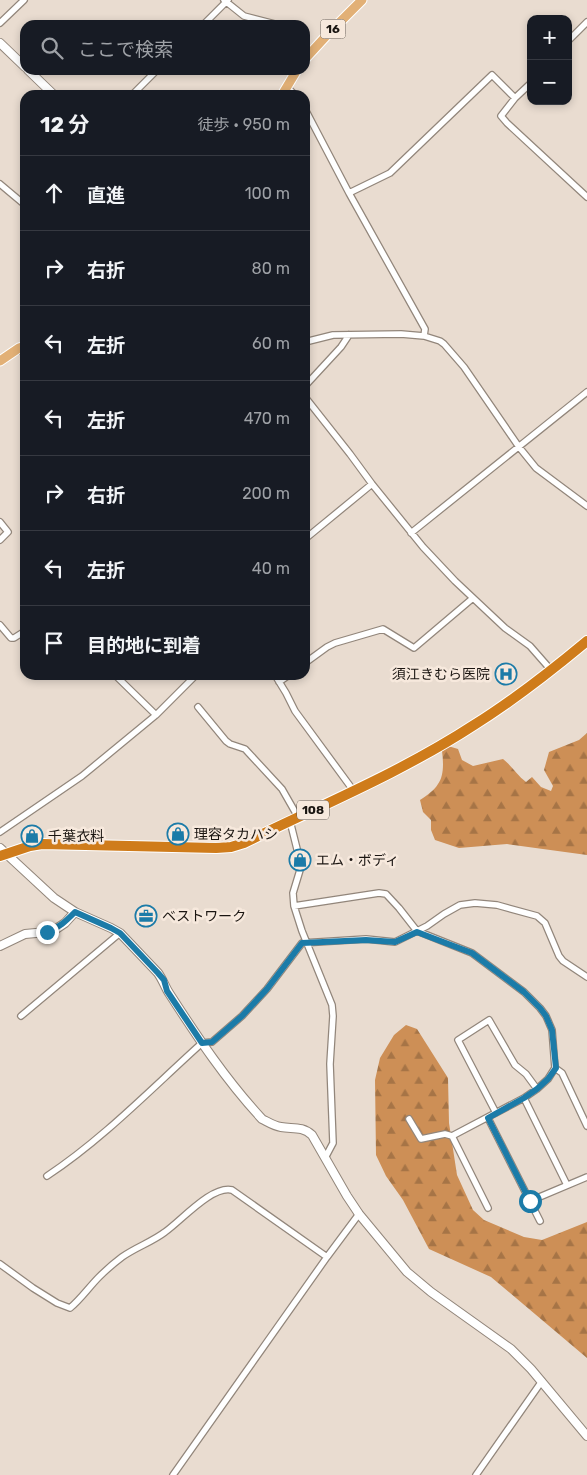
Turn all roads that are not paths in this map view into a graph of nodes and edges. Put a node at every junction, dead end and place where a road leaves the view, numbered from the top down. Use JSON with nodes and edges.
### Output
{"nodes":[{"id":1,"x":24,"y":0,"type":"edge"},
{"id":2,"x":362,"y":0,"type":"edge"},
{"id":3,"x":227,"y":1,"type":"edge"},
{"id":4,"x":208,"y":20,"type":"edge"},
{"id":5,"x":260,"y":20,"type":"edge"},
{"id":6,"x":587,"y":22,"type":"edge"},
{"id":7,"x":0,"y":23,"type":"edge"},
{"id":8,"x":572,"y":37,"type":"edge"},
{"id":9,"x":1,"y":48,"type":"edge"},
{"id":10,"x":310,"y":53,"type":"edge"},
{"id":11,"x":20,"y":63,"type":"edge"},
{"id":12,"x":33,"y":75,"type":"edge"},
{"id":13,"x":152,"y":75,"type":"edge"},
{"id":14,"x":294,"y":75,"type":"edge"},
{"id":15,"x":527,"y":87,"type":"edge"},
{"id":16,"x":49,"y":90,"type":"edge"},
{"id":17,"x":137,"y":90,"type":"edge"},
{"id":18,"x":286,"y":90,"type":"edge"},
{"id":19,"x":515,"y":98,"type":"junction"},
{"id":20,"x":310,"y":119,"type":"edge"},
{"id":21,"x":0,"y":184,"type":"edge"},
{"id":22,"x":349,"y":193,"type":"junction"},
{"id":23,"x":587,"y":197,"type":"edge"},
{"id":24,"x":20,"y":201,"type":"edge"},
{"id":25,"x":349,"y":335,"type":"junction"},
{"id":26,"x":424,"y":336,"type":"junction"},
{"id":27,"x":310,"y":341,"type":"edge"},
{"id":28,"x":20,"y":351,"type":"edge"},
{"id":29,"x":0,"y":361,"type":"edge"},
{"id":30,"x":310,"y":380,"type":"edge"},
{"id":31,"x":587,"y":392,"type":"edge"},
{"id":32,"x":310,"y":403,"type":"edge"},
{"id":33,"x":519,"y":447,"type":"junction"},
{"id":34,"x":372,"y":484,"type":"junction"},
{"id":35,"x":587,"y":506,"type":"edge"},
{"id":36,"x":0,"y":522,"type":"edge"},
{"id":37,"x":411,"y":533,"type":"junction"},
{"id":38,"x":310,"y":535,"type":"edge"},
{"id":39,"x":0,"y":540,"type":"edge"},
{"id":40,"x":473,"y":598,"type":"junction"},
{"id":41,"x":0,"y":625,"type":"edge"},
{"id":42,"x":20,"y":634,"type":"edge"},
{"id":43,"x":587,"y":641,"type":"edge"},
{"id":44,"x":310,"y":659,"type":"edge"},
{"id":45,"x":552,"y":670,"type":"junction"},
{"id":46,"x":120,"y":680,"type":"edge"},
{"id":47,"x":191,"y":680,"type":"edge"},
{"id":48,"x":282,"y":680,"type":"edge"},
{"id":49,"x":279,"y":682,"type":"joint"},
{"id":50,"x":198,"y":707,"type":"dead end"},
{"id":51,"x":156,"y":715,"type":"junction"},
{"id":52,"x":353,"y":790,"type":"junction"},
{"id":53,"x":294,"y":819,"type":"junction"},
{"id":54,"x":0,"y":832,"type":"edge"},
{"id":55,"x":2,"y":853,"type":"edge"},
{"id":56,"x":294,"y":906,"type":"junction"},
{"id":57,"x":75,"y":912,"type":"junction"},
{"id":58,"x":417,"y":932,"type":"junction"},
{"id":59,"x":120,"y":933,"type":"junction"},
{"id":60,"x":307,"y":942,"type":"junction"},
{"id":61,"x":0,"y":946,"type":"edge"},
{"id":62,"x":587,"y":977,"type":"edge"},
{"id":63,"x":21,"y":1016,"type":"dead end"},
{"id":64,"x":202,"y":1043,"type":"junction"},
{"id":65,"x":556,"y":1068,"type":"junction"},
{"id":66,"x":537,"y":1089,"type":"junction"},
{"id":67,"x":524,"y":1098,"type":"junction"},
{"id":68,"x":496,"y":1113,"type":"junction"},
{"id":69,"x":488,"y":1118,"type":"junction"},
{"id":70,"x":409,"y":1119,"type":"dead end"},
{"id":71,"x":587,"y":1126,"type":"edge"},
{"id":72,"x":452,"y":1136,"type":"junction"},
{"id":73,"x":325,"y":1158,"type":"junction"},
{"id":74,"x":47,"y":1176,"type":"dead end"},
{"id":75,"x":587,"y":1177,"type":"edge"},
{"id":76,"x":567,"y":1185,"type":"junction"},
{"id":77,"x":530,"y":1201,"type":"junction"},
{"id":78,"x":488,"y":1208,"type":"dead end"},
{"id":79,"x":359,"y":1214,"type":"junction"},
{"id":80,"x":540,"y":1221,"type":"dead end"},
{"id":81,"x":327,"y":1256,"type":"junction"},
{"id":82,"x":0,"y":1264,"type":"edge"},
{"id":83,"x":542,"y":1381,"type":"junction"},
{"id":84,"x":587,"y":1436,"type":"edge"},
{"id":85,"x":173,"y":1475,"type":"edge"},
{"id":86,"x":476,"y":1475,"type":"edge"}],
"edges":[{"from":1,"to":7,"type":"street"},
{"from":2,"to":10,"type":"main road","number":"16"},
{"from":3,"to":4,"type":"street"},
{"from":3,"to":5,"type":"street"},
{"from":6,"to":8,"type":"street"},
{"from":9,"to":11,"type":"street"},
{"from":12,"to":16,"type":"street"},
{"from":13,"to":17,"type":"street"},
{"from":14,"to":18,"type":"main road"},
{"from":15,"to":19,"type":"street"},
{"from":19,"to":22,"type":"street"},
{"from":19,"to":23,"type":"street"},
{"from":20,"to":22,"type":"street"},
{"from":21,"to":24,"type":"street"},
{"from":22,"to":26,"type":"street"},
{"from":25,"to":26,"type":"street"},
{"from":25,"to":27,"type":"street"},
{"from":25,"to":30,"type":"street"},
{"from":26,"to":33,"type":"street"},
{"from":28,"to":29,"type":"main road"},
{"from":31,"to":33,"type":"street"},
{"from":32,"to":34,"type":"street"},
{"from":33,"to":35,"type":"street"},
{"from":33,"to":37,"type":"street"},
{"from":34,"to":37,"type":"street"},
{"from":34,"to":38,"type":"street"},
{"from":36,"to":39,"type":"street"},
{"from":37,"to":40,"type":"street"},
{"from":40,"to":44,"type":"street"},
{"from":40,"to":45,"type":"street"},
{"from":41,"to":42,"type":"street"},
{"from":43,"to":45,"type":"highway","number":"108"},
{"from":45,"to":52,"type":"highway","number":"108"},
{"from":46,"to":51,"type":"street"},
{"from":47,"to":51,"type":"street"},
{"from":48,"to":49,"type":"street"},
{"from":49,"to":52,"type":"street"},
{"from":50,"to":53,"type":"street"},
{"from":51,"to":54,"type":"street"},
{"from":52,"to":53,"type":"highway","number":"108"},
{"from":53,"to":55,"type":"highway","number":"108"},
{"from":53,"to":56,"type":"street"},
{"from":55,"to":57,"type":"street"},
{"from":56,"to":58,"type":"street"},
{"from":56,"to":60,"type":"street"},
{"from":57,"to":59,"type":"street"},
{"from":57,"to":61,"type":"street"},
{"from":58,"to":60,"type":"street"},
{"from":58,"to":62,"type":"street"},
{"from":58,"to":65,"type":"street"},
{"from":59,"to":63,"type":"street"},
{"from":59,"to":64,"type":"street"},
{"from":60,"to":64,"type":"street"},
{"from":60,"to":73,"type":"street"},
{"from":64,"to":73,"type":"street"},
{"from":64,"to":74,"type":"street"},
{"from":65,"to":66,"type":"street"},
{"from":65,"to":71,"type":"street"},
{"from":66,"to":67,"type":"street"},
{"from":66,"to":68,"type":"street"},
{"from":67,"to":68,"type":"street"},
{"from":67,"to":76,"type":"street"},
{"from":68,"to":69,"type":"street"},
{"from":69,"to":72,"type":"street"},
{"from":69,"to":77,"type":"street"},
{"from":70,"to":72,"type":"street"},
{"from":72,"to":78,"type":"street"},
{"from":73,"to":79,"type":"street"},
{"from":75,"to":76,"type":"street"},
{"from":76,"to":77,"type":"street"},
{"from":77,"to":80,"type":"street"},
{"from":79,"to":81,"type":"street"},
{"from":79,"to":83,"type":"street"},
{"from":81,"to":82,"type":"street"},
{"from":81,"to":85,"type":"street"},
{"from":83,"to":84,"type":"street"},
{"from":83,"to":86,"type":"street"}]}
